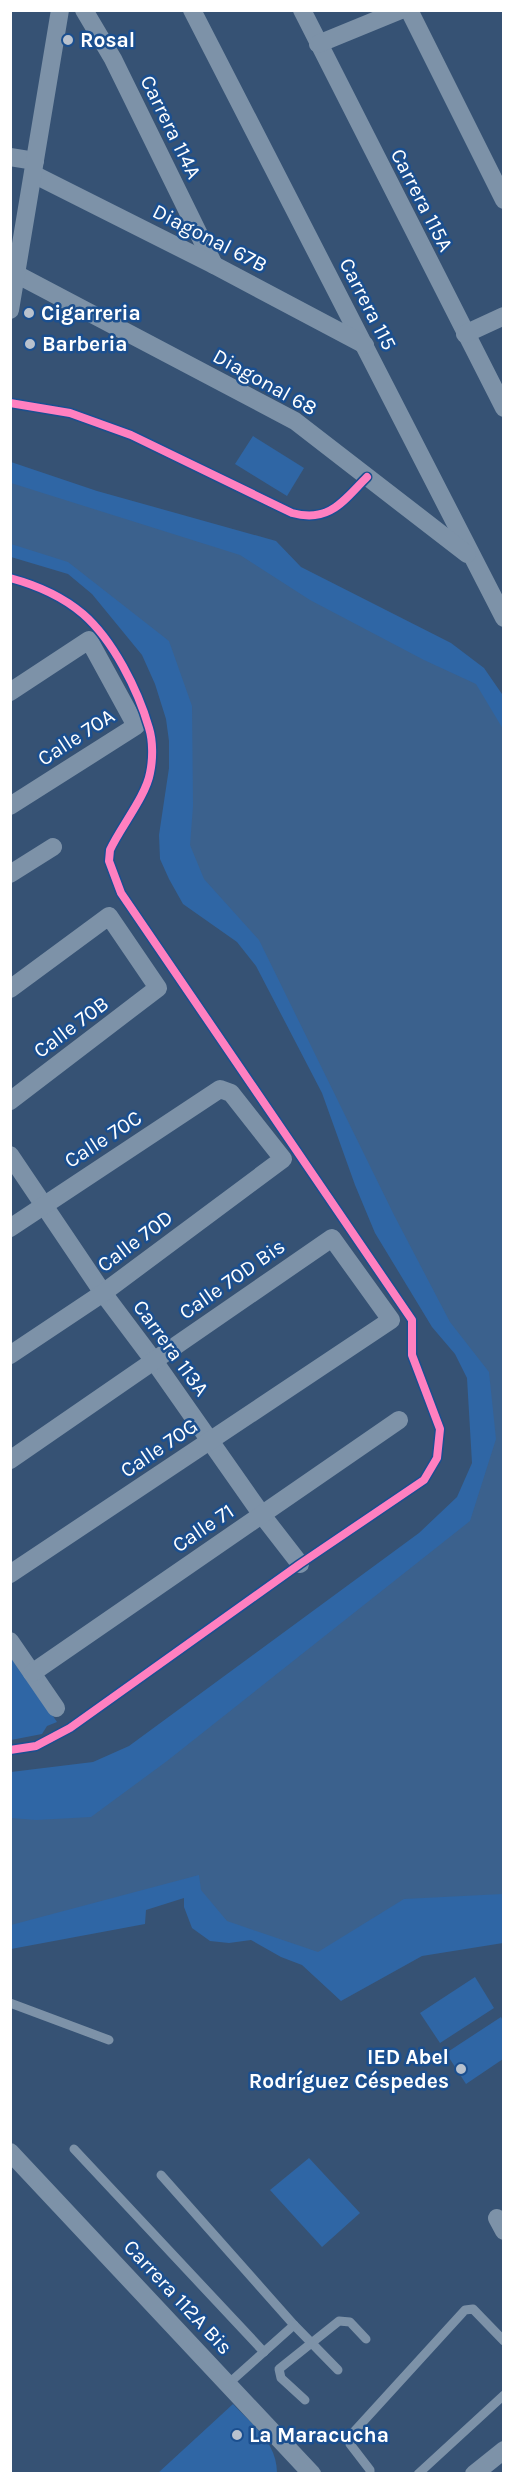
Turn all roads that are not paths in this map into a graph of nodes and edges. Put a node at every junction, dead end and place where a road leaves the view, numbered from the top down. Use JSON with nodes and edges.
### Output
{"nodes":[{"id":1,"x":60,"y":10,"type":"edge"},
{"id":2,"x":84,"y":10,"type":"edge"},
{"id":3,"x":192,"y":10,"type":"edge"},
{"id":4,"x":302,"y":10,"type":"edge"},
{"id":5,"x":401,"y":10,"type":"edge"},
{"id":6,"x":409,"y":10,"type":"edge"},
{"id":7,"x":318,"y":44,"type":"junction"},
{"id":8,"x":10,"y":157,"type":"edge"},
{"id":9,"x":34,"y":168,"type":"junction"},
{"id":10,"x":504,"y":200,"type":"edge"},
{"id":11,"x":214,"y":265,"type":"junction"},
{"id":12,"x":16,"y":274,"type":"junction"},
{"id":13,"x":10,"y":310,"type":"edge"},
{"id":14,"x":504,"y":316,"type":"edge"},
{"id":15,"x":465,"y":334,"type":"junction"},
{"id":16,"x":365,"y":345,"type":"junction"},
{"id":17,"x":504,"y":408,"type":"edge"},
{"id":18,"x":472,"y":558,"type":"junction"},
{"id":19,"x":504,"y":618,"type":"edge"},
{"id":20,"x":10,"y":692,"type":"edge"},
{"id":21,"x":10,"y":806,"type":"edge"},
{"id":22,"x":53,"y":847,"type":"dead end"},
{"id":23,"x":10,"y":874,"type":"edge"},
{"id":24,"x":10,"y":989,"type":"edge"},
{"id":25,"x":220,"y":1089,"type":"joint"},
{"id":26,"x":10,"y":1101,"type":"edge"},
{"id":27,"x":10,"y":1155,"type":"edge"},
{"id":28,"x":44,"y":1205,"type":"junction"},
{"id":29,"x":10,"y":1228,"type":"edge"},
{"id":30,"x":332,"y":1238,"type":"joint"},
{"id":31,"x":103,"y":1293,"type":"junction"},
{"id":32,"x":10,"y":1355,"type":"edge"},
{"id":33,"x":154,"y":1360,"type":"junction"},
{"id":34,"x":399,"y":1420,"type":"dead end"},
{"id":35,"x":210,"y":1441,"type":"junction"},
{"id":36,"x":10,"y":1460,"type":"edge"},
{"id":37,"x":262,"y":1515,"type":"junction"},
{"id":38,"x":300,"y":1564,"type":"dead end"},
{"id":39,"x":10,"y":1574,"type":"edge"},
{"id":40,"x":10,"y":1641,"type":"edge"},
{"id":41,"x":32,"y":1673,"type":"junction"},
{"id":42,"x":56,"y":1708,"type":"dead end"},
{"id":43,"x":10,"y":2003,"type":"edge"},
{"id":44,"x":110,"y":2040,"type":"dead end"},
{"id":45,"x":74,"y":2149,"type":"dead end"},
{"id":46,"x":10,"y":2152,"type":"edge"},
{"id":47,"x":161,"y":2175,"type":"dead end"},
{"id":48,"x":294,"y":2325,"type":"junction"},
{"id":49,"x":366,"y":2339,"type":"dead end"},
{"id":50,"x":504,"y":2341,"type":"edge"},
{"id":51,"x":312,"y":2343,"type":"junction"},
{"id":52,"x":264,"y":2352,"type":"junction"},
{"id":53,"x":338,"y":2370,"type":"dead end"},
{"id":54,"x":228,"y":2384,"type":"junction"},
{"id":55,"x":504,"y":2395,"type":"edge"},
{"id":56,"x":305,"y":2400,"type":"dead end"},
{"id":57,"x":503,"y":2451,"type":"edge"},
{"id":58,"x":312,"y":2474,"type":"edge"},
{"id":59,"x":370,"y":2474,"type":"edge"},
{"id":60,"x":418,"y":2474,"type":"edge"},
{"id":61,"x":474,"y":2474,"type":"edge"}],
"edges":[{"from":1,"to":9,"type":"street"},
{"from":2,"to":11,"type":"street","name":"Carrera 114A"},
{"from":3,"to":16,"type":"street","name":"Carrera 115"},
{"from":4,"to":7,"type":"street","name":"Carrera 115A"},
{"from":5,"to":7,"type":"street"},
{"from":6,"to":10,"type":"street"},
{"from":7,"to":15,"type":"street","name":"Carrera 115A"},
{"from":8,"to":9,"type":"street","name":"Diagonal 67B"},
{"from":9,"to":11,"type":"street","name":"Diagonal 67B"},
{"from":9,"to":12,"type":"street"},
{"from":11,"to":16,"type":"street","name":"Diagonal 67B"},
{"from":12,"to":13,"type":"street"},
{"from":12,"to":18,"type":"street","name":"Diagonal 68"},
{"from":14,"to":15,"type":"street"},
{"from":15,"to":17,"type":"street","name":"Carrera 115A"},
{"from":16,"to":18,"type":"street","name":"Carrera 115"},
{"from":18,"to":19,"type":"street","name":"Carrera 115"},
{"from":20,"to":21,"type":"street","name":"Calle 70A"},
{"from":22,"to":23,"type":"street"},
{"from":24,"to":26,"type":"street","name":"Calle 70B"},
{"from":25,"to":28,"type":"street","name":"Calle 70C"},
{"from":25,"to":31,"type":"street","name":"Calle 70D"},
{"from":27,"to":28,"type":"street","name":"Carrera 113A"},
{"from":28,"to":29,"type":"street","name":"Calle 70C"},
{"from":28,"to":31,"type":"street","name":"Carrera 113A"},
{"from":30,"to":33,"type":"street","name":"Calle 70D Bis"},
{"from":30,"to":35,"type":"street","name":"Calle 70G"},
{"from":31,"to":32,"type":"street","name":"Calle 70D"},
{"from":31,"to":33,"type":"street","name":"Carrera 113A"},
{"from":33,"to":35,"type":"street","name":"Carrera 113A"},
{"from":33,"to":36,"type":"street","name":"Calle 70D Bis"},
{"from":34,"to":37,"type":"street","name":"Calle 71"},
{"from":35,"to":37,"type":"street","name":"Carrera 113A"},
{"from":35,"to":39,"type":"street","name":"Calle 70G"},
{"from":37,"to":38,"type":"street","name":"Carrera 113A"},
{"from":37,"to":41,"type":"street","name":"Calle 71"},
{"from":40,"to":41,"type":"street"},
{"from":41,"to":42,"type":"street"},
{"from":43,"to":44,"type":"lane"},
{"from":45,"to":52,"type":"lane"},
{"from":46,"to":54,"type":"street","name":"Carrera 112A Bis"},
{"from":47,"to":48,"type":"lane"},
{"from":48,"to":51,"type":"lane"},
{"from":48,"to":52,"type":"lane"},
{"from":49,"to":51,"type":"lane"},
{"from":50,"to":59,"type":"lane"},
{"from":51,"to":53,"type":"lane"},
{"from":51,"to":56,"type":"lane"},
{"from":52,"to":54,"type":"lane"},
{"from":54,"to":58,"type":"street","name":"Carrera 112A Bis"},
{"from":55,"to":60,"type":"lane"},
{"from":57,"to":61,"type":"street"}]}
